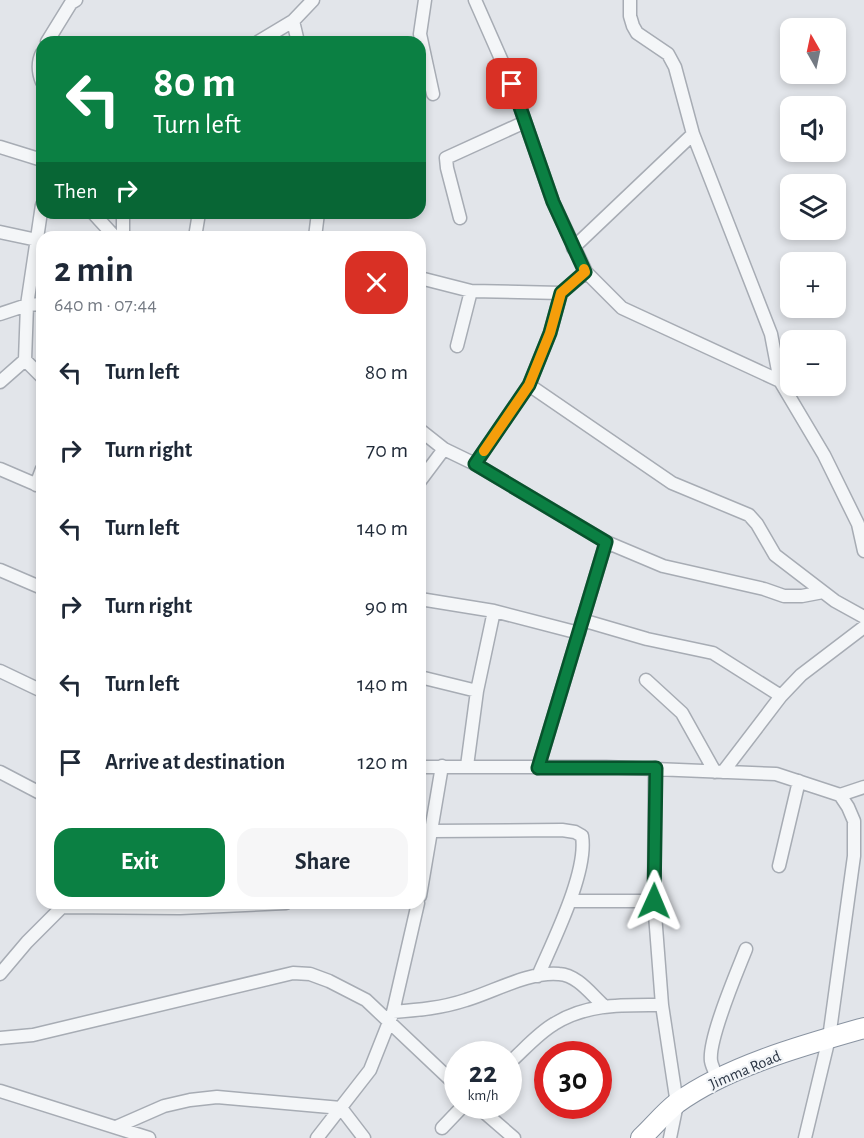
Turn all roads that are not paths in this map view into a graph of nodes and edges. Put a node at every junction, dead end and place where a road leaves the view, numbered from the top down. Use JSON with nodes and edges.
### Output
{"nodes":[{"id":1,"x":313,"y":0,"type":"edge"},
{"id":2,"x":425,"y":0,"type":"edge"},
{"id":3,"x":475,"y":0,"type":"edge"},
{"id":4,"x":630,"y":0,"type":"edge"},
{"id":5,"x":72,"y":1,"type":"edge"},
{"id":6,"x":293,"y":21,"type":"junction"},
{"id":7,"x":51,"y":36,"type":"edge"},
{"id":8,"x":268,"y":36,"type":"edge"},
{"id":9,"x":297,"y":36,"type":"edge"},
{"id":10,"x":420,"y":36,"type":"edge"},
{"id":11,"x":426,"y":62,"type":"edge"},
{"id":12,"x":433,"y":94,"type":"dead end"},
{"id":13,"x":525,"y":122,"type":"junction"},
{"id":14,"x":693,"y":134,"type":"junction"},
{"id":15,"x":0,"y":147,"type":"edge"},
{"id":16,"x":36,"y":158,"type":"edge"},
{"id":17,"x":460,"y":218,"type":"dead end"},
{"id":18,"x":98,"y":219,"type":"edge"},
{"id":19,"x":110,"y":231,"type":"edge"},
{"id":20,"x":0,"y":232,"type":"edge"},
{"id":21,"x":36,"y":240,"type":"edge"},
{"id":22,"x":36,"y":246,"type":"edge"},
{"id":23,"x":573,"y":248,"type":"junction"},
{"id":24,"x":585,"y":272,"type":"junction"},
{"id":25,"x":426,"y":280,"type":"edge"},
{"id":26,"x":471,"y":291,"type":"junction"},
{"id":27,"x":561,"y":293,"type":"junction"},
{"id":28,"x":36,"y":304,"type":"edge"},
{"id":29,"x":27,"y":305,"type":"junction"},
{"id":30,"x":0,"y":314,"type":"edge"},
{"id":31,"x":457,"y":346,"type":"dead end"},
{"id":32,"x":25,"y":360,"type":"junction"},
{"id":33,"x":36,"y":371,"type":"edge"},
{"id":34,"x":780,"y":381,"type":"joint"},
{"id":35,"x":0,"y":382,"type":"edge"},
{"id":36,"x":529,"y":385,"type":"junction"},
{"id":37,"x":789,"y":396,"type":"edge"},
{"id":38,"x":426,"y":434,"type":"edge"},
{"id":39,"x":444,"y":448,"type":"junction"},
{"id":40,"x":475,"y":464,"type":"junction"},
{"id":41,"x":0,"y":469,"type":"edge"},
{"id":42,"x":426,"y":473,"type":"edge"},
{"id":43,"x":36,"y":485,"type":"edge"},
{"id":44,"x":861,"y":526,"type":"edge"},
{"id":45,"x":606,"y":542,"type":"junction"},
{"id":46,"x":864,"y":551,"type":"edge"},
{"id":47,"x":0,"y":570,"type":"edge"},
{"id":48,"x":36,"y":585,"type":"edge"},
{"id":49,"x":823,"y":592,"type":"junction"},
{"id":50,"x":426,"y":600,"type":"edge"},
{"id":51,"x":495,"y":611,"type":"junction"},
{"id":52,"x":864,"y":617,"type":"edge"},
{"id":53,"x":582,"y":620,"type":"junction"},
{"id":54,"x":864,"y":627,"type":"edge"},
{"id":55,"x":579,"y":633,"type":"junction"},
{"id":56,"x":0,"y":671,"type":"edge"},
{"id":57,"x":426,"y":678,"type":"edge"},
{"id":58,"x":646,"y":680,"type":"dead end"},
{"id":59,"x":36,"y":688,"type":"edge"},
{"id":60,"x":477,"y":691,"type":"junction"},
{"id":61,"x":781,"y":696,"type":"junction"},
{"id":62,"x":442,"y":766,"type":"junction"},
{"id":63,"x":467,"y":766,"type":"junction"},
{"id":64,"x":426,"y":767,"type":"edge"},
{"id":65,"x":538,"y":768,"type":"junction"},
{"id":66,"x":656,"y":768,"type":"junction"},
{"id":67,"x":0,"y":772,"type":"edge"},
{"id":68,"x":719,"y":772,"type":"junction"},
{"id":69,"x":800,"y":781,"type":"junction"},
{"id":70,"x":864,"y":787,"type":"edge"},
{"id":71,"x":36,"y":791,"type":"edge"},
{"id":72,"x":840,"y":795,"type":"junction"},
{"id":73,"x":859,"y":822,"type":"edge"},
{"id":74,"x":431,"y":831,"type":"junction"},
{"id":75,"x":426,"y":861,"type":"edge"},
{"id":76,"x":779,"y":866,"type":"dead end"},
{"id":77,"x":654,"y":901,"type":"junction"},
{"id":78,"x":571,"y":902,"type":"junction"},
{"id":79,"x":60,"y":909,"type":"edge"},
{"id":80,"x":417,"y":909,"type":"edge"},
{"id":81,"x":746,"y":949,"type":"dead end"},
{"id":82,"x":0,"y":974,"type":"edge"},
{"id":83,"x":538,"y":976,"type":"junction"},
{"id":84,"x":603,"y":1005,"type":"junction"},
{"id":85,"x":662,"y":1005,"type":"junction"},
{"id":86,"x":392,"y":1018,"type":"junction"},
{"id":87,"x":864,"y":1028,"type":"edge"},
{"id":88,"x":0,"y":1038,"type":"edge"},
{"id":89,"x":829,"y":1038,"type":"junction"},
{"id":90,"x":522,"y":1052,"type":"edge"},
{"id":91,"x":444,"y":1072,"type":"edge"},
{"id":92,"x":718,"y":1079,"type":"junction"},
{"id":93,"x":0,"y":1090,"type":"edge"},
{"id":94,"x":677,"y":1104,"type":"junction"},
{"id":95,"x":341,"y":1108,"type":"junction"},
{"id":96,"x":451,"y":1119,"type":"edge"},
{"id":97,"x":492,"y":1119,"type":"edge"},
{"id":98,"x":116,"y":1127,"type":"junction"},
{"id":99,"x":442,"y":1128,"type":"dead end"},
{"id":100,"x":148,"y":1138,"type":"edge"},
{"id":101,"x":317,"y":1138,"type":"edge"},
{"id":102,"x":364,"y":1138,"type":"edge"},
{"id":103,"x":514,"y":1138,"type":"edge"},
{"id":104,"x":641,"y":1138,"type":"edge"},
{"id":105,"x":670,"y":1138,"type":"edge"},
{"id":106,"x":805,"y":1138,"type":"edge"}],
"edges":[{"from":1,"to":6,"type":"street"},
{"from":2,"to":10,"type":"street"},
{"from":3,"to":13,"type":"street"},
{"from":4,"to":14,"type":"street"},
{"from":5,"to":7,"type":"street"},
{"from":6,"to":8,"type":"street"},
{"from":6,"to":9,"type":"street"},
{"from":11,"to":12,"type":"street"},
{"from":13,"to":17,"type":"street"},
{"from":13,"to":23,"type":"street"},
{"from":14,"to":23,"type":"street"},
{"from":14,"to":34,"type":"street"},
{"from":15,"to":16,"type":"street"},
{"from":18,"to":19,"type":"street"},
{"from":20,"to":21,"type":"street"},
{"from":22,"to":29,"type":"street"},
{"from":23,"to":24,"type":"street"},
{"from":24,"to":27,"type":"street"},
{"from":24,"to":34,"type":"street"},
{"from":25,"to":26,"type":"street"},
{"from":26,"to":27,"type":"street"},
{"from":26,"to":31,"type":"street"},
{"from":27,"to":36,"type":"street"},
{"from":28,"to":29,"type":"street"},
{"from":29,"to":30,"type":"street"},
{"from":29,"to":32,"type":"street"},
{"from":32,"to":33,"type":"street"},
{"from":32,"to":35,"type":"street"},
{"from":36,"to":40,"type":"street"},
{"from":36,"to":49,"type":"street"},
{"from":37,"to":44,"type":"street"},
{"from":38,"to":39,"type":"street"},
{"from":39,"to":40,"type":"street"},
{"from":39,"to":42,"type":"street"},
{"from":40,"to":45,"type":"street"},
{"from":41,"to":43,"type":"street"},
{"from":44,"to":46,"type":"street"},
{"from":45,"to":49,"type":"street"},
{"from":45,"to":53,"type":"street"},
{"from":47,"to":48,"type":"street"},
{"from":49,"to":52,"type":"street"},
{"from":50,"to":51,"type":"street"},
{"from":51,"to":55,"type":"street"},
{"from":51,"to":60,"type":"street"},
{"from":53,"to":55,"type":"street"},
{"from":53,"to":61,"type":"street"},
{"from":54,"to":61,"type":"street"},
{"from":55,"to":65,"type":"street"},
{"from":56,"to":59,"type":"street"},
{"from":57,"to":60,"type":"street"},
{"from":58,"to":68,"type":"street"},
{"from":60,"to":63,"type":"street"},
{"from":61,"to":68,"type":"street"},
{"from":62,"to":63,"type":"street"},
{"from":62,"to":64,"type":"street"},
{"from":62,"to":74,"type":"street"},
{"from":63,"to":65,"type":"street"},
{"from":65,"to":66,"type":"street"},
{"from":66,"to":68,"type":"street"},
{"from":66,"to":77,"type":"street"},
{"from":67,"to":71,"type":"street"},
{"from":68,"to":69,"type":"street"},
{"from":69,"to":72,"type":"street"},
{"from":69,"to":76,"type":"street"},
{"from":70,"to":72,"type":"street"},
{"from":72,"to":73,"type":"street"},
{"from":73,"to":89,"type":"street"},
{"from":74,"to":75,"type":"street"},
{"from":74,"to":78,"type":"street"},
{"from":77,"to":78,"type":"street"},
{"from":77,"to":85,"type":"street"},
{"from":78,"to":83,"type":"street"},
{"from":79,"to":82,"type":"street"},
{"from":80,"to":86,"type":"street"},
{"from":81,"to":92,"type":"street"},
{"from":83,"to":84,"type":"street"},
{"from":83,"to":86,"type":"street"},
{"from":84,"to":85,"type":"street"},
{"from":84,"to":90,"type":"street"},
{"from":85,"to":94,"type":"street"},
{"from":86,"to":88,"type":"street"},
{"from":86,"to":91,"type":"street"},
{"from":86,"to":95,"type":"street"},
{"from":87,"to":89,"type":"highway","name":"Jimma Road"},
{"from":89,"to":92,"type":"highway","name":"Jimma Road"},
{"from":89,"to":106,"type":"street"},
{"from":92,"to":94,"type":"highway","name":"Jimma Road"},
{"from":93,"to":98,"type":"street"},
{"from":94,"to":104,"type":"highway","name":"Jimma Road"},
{"from":94,"to":105,"type":"street"},
{"from":95,"to":98,"type":"street"},
{"from":95,"to":101,"type":"street"},
{"from":95,"to":102,"type":"street"},
{"from":96,"to":99,"type":"street"},
{"from":97,"to":103,"type":"street"},
{"from":98,"to":100,"type":"street"}]}
